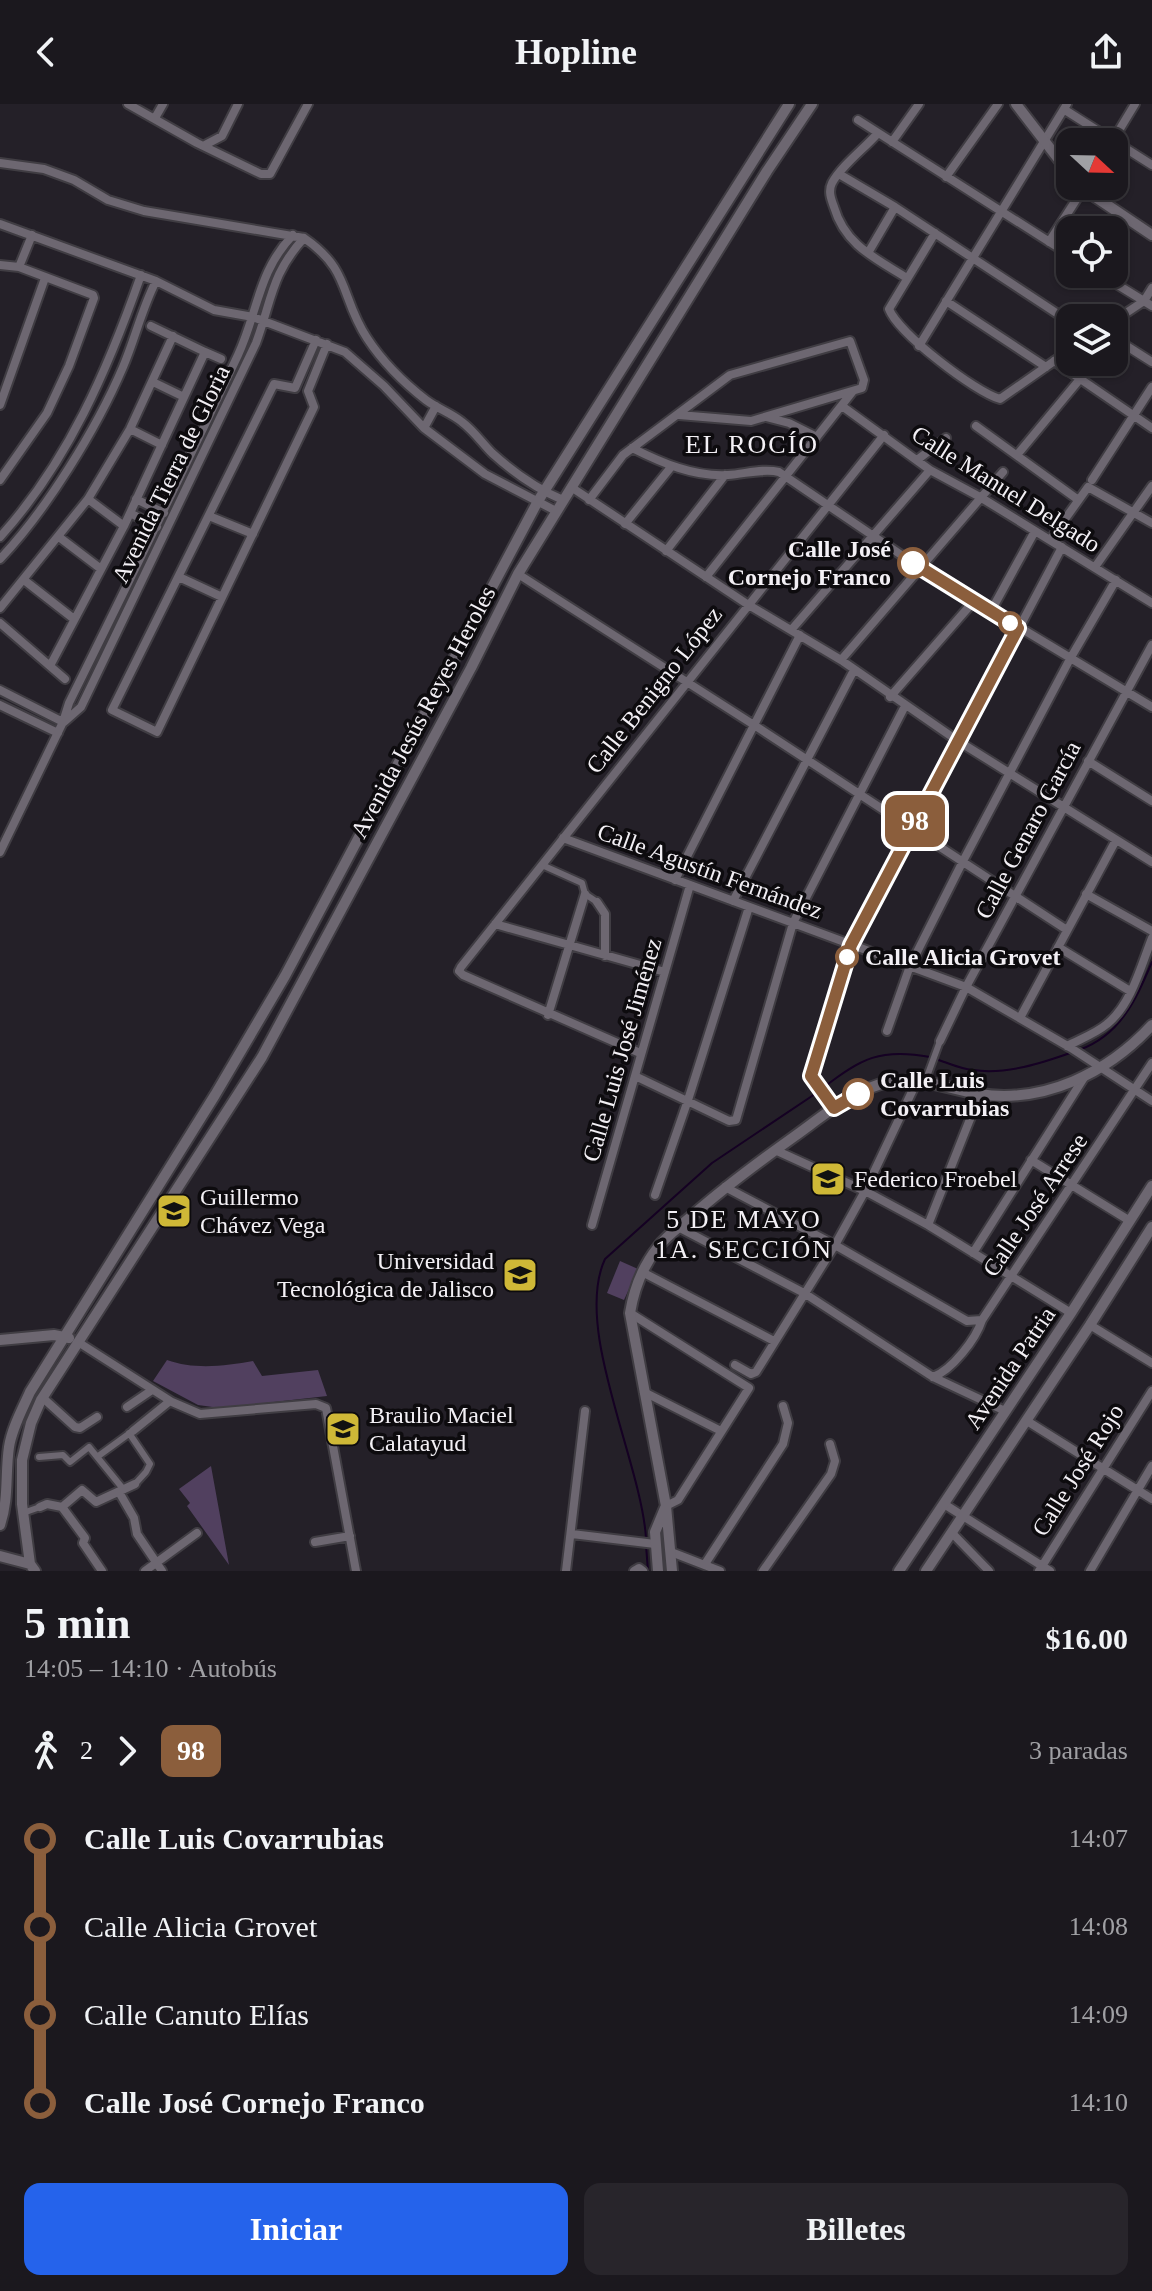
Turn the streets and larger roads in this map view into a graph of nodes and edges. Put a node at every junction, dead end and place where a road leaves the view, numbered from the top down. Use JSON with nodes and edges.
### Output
{"nodes":[{"id":1,"x":128,"y":104,"type":"edge"},
{"id":2,"x":163,"y":104,"type":"edge"},
{"id":3,"x":238,"y":104,"type":"edge"},
{"id":4,"x":308,"y":104,"type":"edge"},
{"id":5,"x":789,"y":104,"type":"edge"},
{"id":6,"x":812,"y":104,"type":"edge"},
{"id":7,"x":919,"y":104,"type":"edge"},
{"id":8,"x":998,"y":104,"type":"edge"},
{"id":9,"x":1016,"y":104,"type":"edge"},
{"id":10,"x":1135,"y":104,"type":"edge"},
{"id":11,"x":1066,"y":107,"type":"edge"},
{"id":12,"x":155,"y":118,"type":"junction"},
{"id":13,"x":858,"y":120,"type":"dead end"},
{"id":14,"x":1095,"y":128,"type":"edge"},
{"id":15,"x":1121,"y":128,"type":"edge"},
{"id":16,"x":878,"y":133,"type":"junction"},
{"id":17,"x":892,"y":142,"type":"junction"},
{"id":18,"x":1046,"y":142,"type":"junction"},
{"id":19,"x":205,"y":145,"type":"junction"},
{"id":20,"x":1128,"y":150,"type":"edge"},
{"id":21,"x":1056,"y":155,"type":"edge"},
{"id":22,"x":0,"y":163,"type":"edge"},
{"id":23,"x":1152,"y":165,"type":"edge"},
{"id":24,"x":839,"y":174,"type":"junction"},
{"id":25,"x":946,"y":177,"type":"junction"},
{"id":26,"x":1075,"y":200,"type":"edge"},
{"id":27,"x":1100,"y":200,"type":"edge"},
{"id":28,"x":895,"y":207,"type":"junction"},
{"id":29,"x":1002,"y":213,"type":"junction"},
{"id":30,"x":0,"y":224,"type":"edge"},
{"id":31,"x":935,"y":233,"type":"junction"},
{"id":32,"x":32,"y":235,"type":"junction"},
{"id":33,"x":293,"y":235,"type":"junction"},
{"id":34,"x":1152,"y":235,"type":"edge"},
{"id":35,"x":304,"y":238,"type":"junction"},
{"id":36,"x":1049,"y":242,"type":"junction"},
{"id":37,"x":1056,"y":246,"type":"edge"},
{"id":38,"x":868,"y":253,"type":"junction"},
{"id":39,"x":974,"y":258,"type":"junction"},
{"id":40,"x":0,"y":265,"type":"edge"},
{"id":41,"x":19,"y":267,"type":"junction"},
{"id":42,"x":141,"y":275,"type":"junction"},
{"id":43,"x":45,"y":278,"type":"junction"},
{"id":44,"x":907,"y":278,"type":"junction"},
{"id":45,"x":156,"y":281,"type":"junction"},
{"id":46,"x":1122,"y":288,"type":"edge"},
{"id":47,"x":1152,"y":288,"type":"edge"},
{"id":48,"x":946,"y":301,"type":"junction"},
{"id":49,"x":1148,"y":304,"type":"edge"},
{"id":50,"x":1056,"y":313,"type":"edge"},
{"id":51,"x":1128,"y":314,"type":"edge"},
{"id":52,"x":253,"y":317,"type":"junction"},
{"id":53,"x":264,"y":320,"type":"junction"},
{"id":54,"x":151,"y":326,"type":"dead end"},
{"id":55,"x":173,"y":336,"type":"junction"},
{"id":56,"x":316,"y":340,"type":"junction"},
{"id":57,"x":327,"y":344,"type":"junction"},
{"id":58,"x":919,"y":346,"type":"junction"},
{"id":59,"x":1128,"y":347,"type":"edge"},
{"id":60,"x":205,"y":352,"type":"junction"},
{"id":61,"x":221,"y":359,"type":"dead end"},
{"id":62,"x":1056,"y":360,"type":"edge"},
{"id":63,"x":1152,"y":362,"type":"edge"},
{"id":64,"x":1050,"y":364,"type":"junction"},
{"id":65,"x":1080,"y":379,"type":"junction"},
{"id":66,"x":153,"y":382,"type":"junction"},
{"id":67,"x":1152,"y":387,"type":"edge"},
{"id":68,"x":854,"y":391,"type":"junction"},
{"id":69,"x":184,"y":397,"type":"junction"},
{"id":70,"x":0,"y":405,"type":"edge"},
{"id":71,"x":436,"y":406,"type":"junction"},
{"id":72,"x":842,"y":406,"type":"junction"},
{"id":73,"x":679,"y":415,"type":"junction"},
{"id":74,"x":1133,"y":416,"type":"junction"},
{"id":75,"x":765,"y":417,"type":"junction"},
{"id":76,"x":976,"y":426,"type":"dead end"},
{"id":77,"x":424,"y":428,"type":"junction"},
{"id":78,"x":1152,"y":428,"type":"edge"},
{"id":79,"x":130,"y":429,"type":"junction"},
{"id":80,"x":884,"y":435,"type":"junction"},
{"id":81,"x":817,"y":437,"type":"junction"},
{"id":82,"x":946,"y":438,"type":"dead end"},
{"id":83,"x":162,"y":445,"type":"junction"},
{"id":84,"x":632,"y":448,"type":"junction"},
{"id":85,"x":1017,"y":455,"type":"junction"},
{"id":86,"x":917,"y":460,"type":"junction"},
{"id":87,"x":0,"y":462,"type":"edge"},
{"id":88,"x":671,"y":467,"type":"junction"},
{"id":89,"x":930,"y":470,"type":"junction"},
{"id":90,"x":1003,"y":472,"type":"dead end"},
{"id":91,"x":725,"y":475,"type":"junction"},
{"id":92,"x":786,"y":476,"type":"junction"},
{"id":93,"x":2,"y":477,"type":"edge"},
{"id":94,"x":1090,"y":484,"type":"junction"},
{"id":95,"x":1152,"y":486,"type":"edge"},
{"id":96,"x":571,"y":487,"type":"junction"},
{"id":97,"x":541,"y":496,"type":"junction"},
{"id":98,"x":980,"y":497,"type":"junction"},
{"id":99,"x":88,"y":499,"type":"junction"},
{"id":100,"x":136,"y":499,"type":"junction"},
{"id":101,"x":1077,"y":499,"type":"junction"},
{"id":102,"x":563,"y":500,"type":"junction"},
{"id":103,"x":589,"y":500,"type":"junction"},
{"id":104,"x":826,"y":505,"type":"junction"},
{"id":105,"x":556,"y":511,"type":"junction"},
{"id":106,"x":1134,"y":512,"type":"junction"},
{"id":107,"x":130,"y":513,"type":"junction"},
{"id":108,"x":164,"y":513,"type":"junction"},
{"id":109,"x":209,"y":516,"type":"junction"},
{"id":110,"x":1152,"y":523,"type":"edge"},
{"id":111,"x":625,"y":524,"type":"junction"},
{"id":112,"x":124,"y":526,"type":"junction"},
{"id":113,"x":157,"y":527,"type":"junction"},
{"id":114,"x":1035,"y":531,"type":"junction"},
{"id":115,"x":253,"y":534,"type":"junction"},
{"id":116,"x":872,"y":535,"type":"junction"},
{"id":117,"x":0,"y":537,"type":"edge"},
{"id":118,"x":59,"y":537,"type":"junction"},
{"id":119,"x":1050,"y":540,"type":"junction"},
{"id":120,"x":1062,"y":547,"type":"junction"},
{"id":121,"x":666,"y":551,"type":"junction"},
{"id":122,"x":0,"y":559,"type":"edge"},
{"id":123,"x":919,"y":567,"type":"junction"},
{"id":124,"x":1095,"y":567,"type":"junction"},
{"id":125,"x":101,"y":569,"type":"junction"},
{"id":126,"x":518,"y":574,"type":"junction"},
{"id":127,"x":179,"y":577,"type":"junction"},
{"id":128,"x":706,"y":577,"type":"junction"},
{"id":129,"x":24,"y":580,"type":"junction"},
{"id":130,"x":1116,"y":580,"type":"junction"},
{"id":131,"x":222,"y":597,"type":"junction"},
{"id":132,"x":974,"y":601,"type":"junction"},
{"id":133,"x":1152,"y":603,"type":"edge"},
{"id":134,"x":747,"y":604,"type":"junction"},
{"id":135,"x":0,"y":608,"type":"edge"},
{"id":136,"x":991,"y":611,"type":"junction"},
{"id":137,"x":74,"y":619,"type":"junction"},
{"id":138,"x":0,"y":623,"type":"edge"},
{"id":139,"x":1018,"y":628,"type":"junction"},
{"id":140,"x":796,"y":632,"type":"junction"},
{"id":141,"x":1152,"y":645,"type":"edge"},
{"id":142,"x":1070,"y":659,"type":"junction"},
{"id":143,"x":841,"y":660,"type":"junction"},
{"id":144,"x":51,"y":664,"type":"junction"},
{"id":145,"x":854,"y":670,"type":"junction"},
{"id":146,"x":65,"y":679,"type":"dead end"},
{"id":147,"x":687,"y":681,"type":"junction"},
{"id":148,"x":0,"y":690,"type":"edge"},
{"id":149,"x":1126,"y":691,"type":"junction"},
{"id":150,"x":890,"y":697,"type":"junction"},
{"id":151,"x":0,"y":705,"type":"edge"},
{"id":152,"x":905,"y":706,"type":"junction"},
{"id":153,"x":1152,"y":707,"type":"edge"},
{"id":154,"x":63,"y":722,"type":"junction"},
{"id":155,"x":754,"y":725,"type":"junction"},
{"id":156,"x":58,"y":733,"type":"junction"},
{"id":157,"x":958,"y":741,"type":"junction"},
{"id":158,"x":806,"y":759,"type":"junction"},
{"id":159,"x":1088,"y":761,"type":"junction"},
{"id":160,"x":1010,"y":774,"type":"junction"},
{"id":161,"x":859,"y":794,"type":"junction"},
{"id":162,"x":1152,"y":801,"type":"edge"},
{"id":163,"x":1063,"y":807,"type":"junction"},
{"id":164,"x":911,"y":829,"type":"junction"},
{"id":165,"x":563,"y":838,"type":"junction"},
{"id":166,"x":1116,"y":840,"type":"junction"},
{"id":167,"x":0,"y":852,"type":"edge"},
{"id":168,"x":1152,"y":862,"type":"edge"},
{"id":169,"x":962,"y":863,"type":"junction"},
{"id":170,"x":542,"y":865,"type":"junction"},
{"id":171,"x":675,"y":880,"type":"junction"},
{"id":172,"x":690,"y":885,"type":"junction"},
{"id":173,"x":585,"y":894,"type":"junction"},
{"id":174,"x":1086,"y":894,"type":"junction"},
{"id":175,"x":1015,"y":896,"type":"junction"},
{"id":176,"x":733,"y":901,"type":"junction"},
{"id":177,"x":597,"y":902,"type":"joint"},
{"id":178,"x":749,"y":907,"type":"junction"},
{"id":179,"x":793,"y":923,"type":"junction"},
{"id":180,"x":495,"y":924,"type":"junction"},
{"id":181,"x":1067,"y":930,"type":"junction"},
{"id":182,"x":1152,"y":931,"type":"edge"},
{"id":183,"x":1152,"y":938,"type":"edge"},
{"id":184,"x":851,"y":945,"type":"junction"},
{"id":185,"x":570,"y":947,"type":"junction"},
{"id":186,"x":1058,"y":947,"type":"junction"},
{"id":187,"x":605,"y":956,"type":"junction"},
{"id":188,"x":910,"y":966,"type":"junction"},
{"id":189,"x":665,"y":972,"type":"junction"},
{"id":190,"x":285,"y":976,"type":"junction"},
{"id":191,"x":300,"y":986,"type":"junction"},
{"id":192,"x":966,"y":987,"type":"junction"},
{"id":193,"x":1130,"y":991,"type":"junction"},
{"id":194,"x":548,"y":1015,"type":"junction"},
{"id":195,"x":1020,"y":1018,"type":"junction"},
{"id":196,"x":1152,"y":1025,"type":"edge"},
{"id":197,"x":887,"y":1031,"type":"dead end"},
{"id":198,"x":940,"y":1041,"type":"joint"},
{"id":199,"x":1069,"y":1047,"type":"junction"},
{"id":200,"x":640,"y":1053,"type":"junction"},
{"id":201,"x":1152,"y":1063,"type":"edge"},
{"id":202,"x":1098,"y":1066,"type":"junction"},
{"id":203,"x":1085,"y":1075,"type":"junction"},
{"id":204,"x":635,"y":1076,"type":"junction"},
{"id":205,"x":921,"y":1081,"type":"junction"},
{"id":206,"x":1135,"y":1090,"type":"junction"},
{"id":207,"x":980,"y":1094,"type":"junction"},
{"id":208,"x":688,"y":1100,"type":"junction"},
{"id":209,"x":1152,"y":1101,"type":"edge"},
{"id":210,"x":832,"y":1104,"type":"junction"},
{"id":211,"x":775,"y":1150,"type":"junction"},
{"id":212,"x":1031,"y":1160,"type":"junction"},
{"id":213,"x":1073,"y":1185,"type":"junction"},
{"id":214,"x":1152,"y":1186,"type":"edge"},
{"id":215,"x":725,"y":1187,"type":"junction"},
{"id":216,"x":865,"y":1191,"type":"junction"},
{"id":217,"x":655,"y":1195,"type":"dead end"},
{"id":218,"x":1130,"y":1221,"type":"junction"},
{"id":219,"x":592,"y":1225,"type":"dead end"},
{"id":220,"x":928,"y":1225,"type":"junction"},
{"id":221,"x":678,"y":1227,"type":"junction"},
{"id":222,"x":1151,"y":1232,"type":"edge"},
{"id":223,"x":835,"y":1245,"type":"junction"},
{"id":224,"x":973,"y":1253,"type":"junction"},
{"id":225,"x":642,"y":1272,"type":"junction"},
{"id":226,"x":1012,"y":1277,"type":"junction"},
{"id":227,"x":804,"y":1293,"type":"junction"},
{"id":228,"x":630,"y":1313,"type":"junction"},
{"id":229,"x":1071,"y":1313,"type":"junction"},
{"id":230,"x":982,"y":1320,"type":"junction"},
{"id":231,"x":967,"y":1321,"type":"junction"},
{"id":232,"x":1090,"y":1325,"type":"junction"},
{"id":233,"x":972,"y":1335,"type":"junction"},
{"id":234,"x":65,"y":1337,"type":"junction"},
{"id":235,"x":0,"y":1340,"type":"edge"},
{"id":236,"x":774,"y":1341,"type":"junction"},
{"id":237,"x":78,"y":1342,"type":"junction"},
{"id":238,"x":1152,"y":1363,"type":"edge"},
{"id":239,"x":735,"y":1365,"type":"dead end"},
{"id":240,"x":951,"y":1368,"type":"junction"},
{"id":241,"x":933,"y":1377,"type":"junction"},
{"id":242,"x":955,"y":1388,"type":"junction"},
{"id":243,"x":152,"y":1390,"type":"junction"},
{"id":244,"x":1152,"y":1391,"type":"edge"},
{"id":245,"x":644,"y":1392,"type":"junction"},
{"id":246,"x":43,"y":1398,"type":"junction"},
{"id":247,"x":170,"y":1401,"type":"junction"},
{"id":248,"x":783,"y":1406,"type":"dead end"},
{"id":249,"x":127,"y":1407,"type":"dead end"},
{"id":250,"x":585,"y":1411,"type":"dead end"},
{"id":251,"x":1005,"y":1411,"type":"junction"},
{"id":252,"x":97,"y":1417,"type":"dead end"},
{"id":253,"x":1027,"y":1421,"type":"junction"},
{"id":254,"x":721,"y":1431,"type":"junction"},
{"id":255,"x":131,"y":1432,"type":"junction"},
{"id":256,"x":830,"y":1444,"type":"dead end"},
{"id":257,"x":4,"y":1451,"type":"edge"},
{"id":258,"x":97,"y":1457,"type":"junction"},
{"id":259,"x":31,"y":1459,"type":"junction"},
{"id":260,"x":1152,"y":1466,"type":"edge"},
{"id":261,"x":1102,"y":1469,"type":"junction"},
{"id":262,"x":135,"y":1484,"type":"joint"},
{"id":263,"x":121,"y":1491,"type":"junction"},
{"id":264,"x":1138,"y":1491,"type":"junction"},
{"id":265,"x":1152,"y":1499,"type":"edge"},
{"id":266,"x":944,"y":1504,"type":"junction"},
{"id":267,"x":666,"y":1506,"type":"junction"},
{"id":268,"x":40,"y":1507,"type":"joint"},
{"id":269,"x":62,"y":1507,"type":"junction"},
{"id":270,"x":23,"y":1513,"type":"junction"},
{"id":271,"x":963,"y":1516,"type":"junction"},
{"id":272,"x":1,"y":1518,"type":"edge"},
{"id":273,"x":197,"y":1533,"type":"dead end"},
{"id":274,"x":952,"y":1533,"type":"junction"},
{"id":275,"x":572,"y":1534,"type":"junction"},
{"id":276,"x":350,"y":1536,"type":"junction"},
{"id":277,"x":315,"y":1542,"type":"dead end"},
{"id":278,"x":652,"y":1544,"type":"junction"},
{"id":279,"x":671,"y":1552,"type":"junction"},
{"id":280,"x":0,"y":1556,"type":"edge"},
{"id":281,"x":705,"y":1564,"type":"junction"},
{"id":282,"x":32,"y":1567,"type":"edge"},
{"id":283,"x":159,"y":1567,"type":"edge"},
{"id":284,"x":1044,"y":1569,"type":"edge"},
{"id":285,"x":102,"y":1571,"type":"edge"},
{"id":286,"x":145,"y":1571,"type":"edge"},
{"id":287,"x":356,"y":1571,"type":"edge"},
{"id":288,"x":566,"y":1571,"type":"edge"},
{"id":289,"x":658,"y":1571,"type":"edge"},
{"id":290,"x":672,"y":1571,"type":"edge"},
{"id":291,"x":720,"y":1571,"type":"edge"},
{"id":292,"x":763,"y":1571,"type":"edge"},
{"id":293,"x":899,"y":1571,"type":"edge"},
{"id":294,"x":926,"y":1571,"type":"edge"},
{"id":295,"x":989,"y":1571,"type":"edge"},
{"id":296,"x":1090,"y":1571,"type":"edge"}],
"edges":[{"from":1,"to":12,"type":"street"},
{"from":2,"to":12,"type":"street"},
{"from":3,"to":19,"type":"street"},
{"from":4,"to":19,"type":"street"},
{"from":5,"to":97,"type":"street","name":"Avenida Jesús Reyes Heroles"},
{"from":6,"to":96,"type":"street","name":"Avenida Jesús Reyes Heroles"},
{"from":7,"to":17,"type":"street"},
{"from":8,"to":25,"type":"street"},
{"from":9,"to":18,"type":"street"},
{"from":10,"to":15,"type":"street"},
{"from":11,"to":14,"type":"street"},
{"from":11,"to":18,"type":"street"},
{"from":12,"to":19,"type":"street"},
{"from":13,"to":16,"type":"street"},
{"from":16,"to":17,"type":"street"},
{"from":16,"to":24,"type":"street"},
{"from":17,"to":25,"type":"street"},
{"from":18,"to":21,"type":"street"},
{"from":18,"to":29,"type":"street"},
{"from":20,"to":23,"type":"street"},
{"from":22,"to":33,"type":"street"},
{"from":24,"to":28,"type":"street"},
{"from":24,"to":38,"type":"street"},
{"from":25,"to":29,"type":"street"},
{"from":26,"to":36,"type":"street"},
{"from":27,"to":34,"type":"street"},
{"from":28,"to":31,"type":"street"},
{"from":28,"to":38,"type":"street"},
{"from":29,"to":36,"type":"street"},
{"from":29,"to":39,"type":"street"},
{"from":30,"to":32,"type":"street"},
{"from":31,"to":39,"type":"street"},
{"from":31,"to":44,"type":"street"},
{"from":32,"to":41,"type":"street"},
{"from":32,"to":42,"type":"street"},
{"from":33,"to":35,"type":"street"},
{"from":33,"to":52,"type":"street","name":"Avenida Tierra de Gloria"},
{"from":35,"to":53,"type":"street","name":"Avenida Tierra de Gloria"},
{"from":35,"to":71,"type":"street"},
{"from":36,"to":37,"type":"street"},
{"from":38,"to":44,"type":"street"},
{"from":39,"to":48,"type":"street"},
{"from":39,"to":50,"type":"street"},
{"from":40,"to":41,"type":"street"},
{"from":41,"to":43,"type":"street"},
{"from":42,"to":45,"type":"street"},
{"from":42,"to":117,"type":"street"},
{"from":43,"to":70,"type":"street"},
{"from":43,"to":93,"type":"street"},
{"from":44,"to":58,"type":"street"},
{"from":45,"to":52,"type":"street"},
{"from":45,"to":122,"type":"street"},
{"from":46,"to":49,"type":"street"},
{"from":47,"to":49,"type":"street"},
{"from":48,"to":58,"type":"street"},
{"from":48,"to":64,"type":"street"},
{"from":49,"to":51,"type":"street"},
{"from":52,"to":53,"type":"street"},
{"from":52,"to":108,"type":"street","name":"Avenida Tierra de Gloria"},
{"from":53,"to":56,"type":"street"},
{"from":53,"to":154,"type":"street","name":"Avenida Tierra de Gloria"},
{"from":54,"to":55,"type":"street"},
{"from":55,"to":60,"type":"street"},
{"from":55,"to":66,"type":"street"},
{"from":56,"to":57,"type":"street"},
{"from":56,"to":109,"type":"street"},
{"from":57,"to":77,"type":"street"},
{"from":57,"to":115,"type":"street"},
{"from":58,"to":64,"type":"street"},
{"from":59,"to":63,"type":"street"},
{"from":60,"to":61,"type":"street"},
{"from":60,"to":69,"type":"street"},
{"from":62,"to":64,"type":"street"},
{"from":64,"to":65,"type":"street"},
{"from":65,"to":74,"type":"street"},
{"from":65,"to":85,"type":"street"},
{"from":66,"to":69,"type":"street"},
{"from":66,"to":79,"type":"street"},
{"from":67,"to":74,"type":"street"},
{"from":68,"to":72,"type":"street"},
{"from":68,"to":73,"type":"street"},
{"from":68,"to":75,"type":"street"},
{"from":69,"to":83,"type":"street"},
{"from":71,"to":77,"type":"street"},
{"from":71,"to":97,"type":"street"},
{"from":72,"to":80,"type":"street","name":"Calle Manuel Delgado"},
{"from":72,"to":81,"type":"street"},
{"from":73,"to":75,"type":"street"},
{"from":73,"to":84,"type":"street"},
{"from":74,"to":78,"type":"street"},
{"from":74,"to":94,"type":"street"},
{"from":75,"to":81,"type":"street"},
{"from":76,"to":85,"type":"street"},
{"from":77,"to":97,"type":"street"},
{"from":79,"to":83,"type":"street"},
{"from":79,"to":99,"type":"street"},
{"from":80,"to":86,"type":"street","name":"Calle Manuel Delgado"},
{"from":80,"to":104,"type":"street","name":"Calle Benigno López"},
{"from":81,"to":92,"type":"street"},
{"from":82,"to":86,"type":"street"},
{"from":83,"to":100,"type":"street"},
{"from":84,"to":88,"type":"street"},
{"from":84,"to":103,"type":"street"},
{"from":85,"to":101,"type":"street"},
{"from":86,"to":89,"type":"street","name":"Calle Manuel Delgado"},
{"from":87,"to":93,"type":"street"},
{"from":88,"to":91,"type":"street"},
{"from":88,"to":111,"type":"street"},
{"from":89,"to":98,"type":"street","name":"Calle Manuel Delgado"},
{"from":89,"to":116,"type":"street"},
{"from":90,"to":98,"type":"street"},
{"from":91,"to":92,"type":"street"},
{"from":91,"to":121,"type":"street"},
{"from":92,"to":104,"type":"street"},
{"from":92,"to":128,"type":"street"},
{"from":94,"to":101,"type":"street"},
{"from":94,"to":106,"type":"street"},
{"from":95,"to":106,"type":"street"},
{"from":96,"to":102,"type":"street","name":"Avenida Jesús Reyes Heroles"},
{"from":96,"to":103,"type":"street"},
{"from":97,"to":102,"type":"street"},
{"from":97,"to":105,"type":"street"},
{"from":97,"to":190,"type":"street","name":"Avenida Jesús Reyes Heroles"},
{"from":98,"to":114,"type":"street","name":"Calle Manuel Delgado"},
{"from":98,"to":123,"type":"street"},
{"from":99,"to":112,"type":"street"},
{"from":99,"to":118,"type":"street"},
{"from":100,"to":107,"type":"street"},
{"from":100,"to":108,"type":"street"},
{"from":101,"to":119,"type":"street"},
{"from":102,"to":105,"type":"street","name":"Avenida Jesús Reyes Heroles"},
{"from":103,"to":111,"type":"street"},
{"from":104,"to":116,"type":"street"},
{"from":104,"to":134,"type":"street","name":"Calle Benigno López"},
{"from":105,"to":126,"type":"street","name":"Avenida Jesús Reyes Heroles"},
{"from":106,"to":110,"type":"street"},
{"from":106,"to":124,"type":"street"},
{"from":107,"to":112,"type":"street"},
{"from":107,"to":113,"type":"street"},
{"from":108,"to":113,"type":"street","name":"Avenida Tierra de Gloria"},
{"from":109,"to":115,"type":"street"},
{"from":109,"to":127,"type":"street"},
{"from":111,"to":121,"type":"street"},
{"from":112,"to":125,"type":"street"},
{"from":113,"to":154,"type":"street","name":"Avenida Tierra de Gloria"},
{"from":114,"to":119,"type":"street","name":"Calle Manuel Delgado"},
{"from":114,"to":136,"type":"street"},
{"from":115,"to":131,"type":"street"},
{"from":116,"to":123,"type":"street"},
{"from":116,"to":140,"type":"street"},
{"from":118,"to":125,"type":"street"},
{"from":118,"to":129,"type":"street"},
{"from":119,"to":120,"type":"street","name":"Calle Manuel Delgado"},
{"from":120,"to":124,"type":"street","name":"Calle Manuel Delgado"},
{"from":120,"to":139,"type":"street"},
{"from":121,"to":128,"type":"street"},
{"from":123,"to":132,"type":"street"},
{"from":123,"to":143,"type":"street"},
{"from":124,"to":130,"type":"street","name":"Calle Manuel Delgado"},
{"from":125,"to":137,"type":"street"},
{"from":126,"to":147,"type":"street"},
{"from":126,"to":191,"type":"street","name":"Avenida Jesús Reyes Heroles"},
{"from":127,"to":131,"type":"street"},
{"from":127,"to":131,"type":"street"},
{"from":128,"to":134,"type":"street"},
{"from":129,"to":135,"type":"street"},
{"from":129,"to":137,"type":"street"},
{"from":130,"to":133,"type":"street","name":"Calle Manuel Delgado"},
{"from":130,"to":142,"type":"street"},
{"from":132,"to":136,"type":"street"},
{"from":132,"to":150,"type":"street"},
{"from":134,"to":140,"type":"street"},
{"from":134,"to":147,"type":"street","name":"Calle Benigno López"},
{"from":136,"to":139,"type":"street"},
{"from":137,"to":144,"type":"street"},
{"from":138,"to":144,"type":"street"},
{"from":139,"to":142,"type":"street"},
{"from":139,"to":157,"type":"street"},
{"from":140,"to":143,"type":"street"},
{"from":140,"to":155,"type":"street"},
{"from":141,"to":149,"type":"street","name":"Calle Genaro García"},
{"from":142,"to":149,"type":"street"},
{"from":142,"to":160,"type":"street"},
{"from":143,"to":145,"type":"street"},
{"from":144,"to":146,"type":"street"},
{"from":145,"to":150,"type":"street"},
{"from":145,"to":158,"type":"street"},
{"from":147,"to":155,"type":"street"},
{"from":147,"to":165,"type":"street","name":"Calle Benigno López"},
{"from":148,"to":154,"type":"street"},
{"from":149,"to":153,"type":"street"},
{"from":149,"to":159,"type":"street","name":"Calle Genaro García"},
{"from":150,"to":152,"type":"street"},
{"from":151,"to":156,"type":"street"},
{"from":152,"to":157,"type":"street"},
{"from":152,"to":161,"type":"street"},
{"from":154,"to":156,"type":"street","name":"Avenida Tierra de Gloria"},
{"from":155,"to":158,"type":"street"},
{"from":155,"to":171,"type":"street"},
{"from":156,"to":167,"type":"street","name":"Avenida Tierra de Gloria"},
{"from":157,"to":160,"type":"street"},
{"from":157,"to":164,"type":"street"},
{"from":158,"to":161,"type":"street"},
{"from":158,"to":176,"type":"street"},
{"from":159,"to":162,"type":"street"},
{"from":159,"to":163,"type":"street","name":"Calle Genaro García"},
{"from":160,"to":163,"type":"street"},
{"from":160,"to":169,"type":"street"},
{"from":161,"to":164,"type":"street"},
{"from":161,"to":179,"type":"street"},
{"from":163,"to":166,"type":"street"},
{"from":163,"to":175,"type":"street","name":"Calle Genaro García"},
{"from":164,"to":169,"type":"street"},
{"from":164,"to":184,"type":"street"},
{"from":165,"to":170,"type":"street","name":"Calle Benigno López"},
{"from":165,"to":171,"type":"street","name":"Calle Agustín Fernández"},
{"from":166,"to":168,"type":"street"},
{"from":166,"to":174,"type":"street"},
{"from":169,"to":175,"type":"street"},
{"from":169,"to":188,"type":"street"},
{"from":170,"to":173,"type":"street"},
{"from":170,"to":180,"type":"street","name":"Calle Benigno López"},
{"from":171,"to":172,"type":"street","name":"Calle Agustín Fernández"},
{"from":172,"to":176,"type":"street","name":"Calle Agustín Fernández"},
{"from":172,"to":189,"type":"street","name":"Calle Luis José Jiménez"},
{"from":173,"to":177,"type":"street"},
{"from":173,"to":185,"type":"street"},
{"from":174,"to":181,"type":"street"},
{"from":174,"to":182,"type":"street"},
{"from":175,"to":181,"type":"street"},
{"from":175,"to":192,"type":"street","name":"Calle Genaro García"},
{"from":176,"to":178,"type":"street","name":"Calle Agustín Fernández"},
{"from":177,"to":187,"type":"street"},
{"from":178,"to":179,"type":"street","name":"Calle Agustín Fernández"},
{"from":178,"to":208,"type":"street"},
{"from":179,"to":184,"type":"street","name":"Calle Agustín Fernández"},
{"from":179,"to":208,"type":"street"},
{"from":180,"to":185,"type":"street"},
{"from":180,"to":194,"type":"street","name":"Calle Benigno López"},
{"from":181,"to":186,"type":"street"},
{"from":183,"to":193,"type":"street"},
{"from":184,"to":188,"type":"street","name":"Calle Agustín Fernández"},
{"from":184,"to":210,"type":"street"},
{"from":185,"to":187,"type":"street"},
{"from":185,"to":194,"type":"street"},
{"from":186,"to":193,"type":"street"},
{"from":186,"to":195,"type":"street"},
{"from":187,"to":189,"type":"street"},
{"from":188,"to":192,"type":"street","name":"Calle Agustín Fernández"},
{"from":188,"to":197,"type":"street"},
{"from":189,"to":200,"type":"street","name":"Calle Luis José Jiménez"},
{"from":190,"to":191,"type":"street"},
{"from":190,"to":234,"type":"street","name":"Avenida Jesús Reyes Heroles"},
{"from":191,"to":237,"type":"street","name":"Avenida Jesús Reyes Heroles"},
{"from":192,"to":195,"type":"street","name":"Calle Agustín Fernández"},
{"from":192,"to":198,"type":"street","name":"Calle Genaro García"},
{"from":193,"to":199,"type":"street"},
{"from":194,"to":200,"type":"street"},
{"from":195,"to":199,"type":"street","name":"Calle Agustín Fernández"},
{"from":196,"to":202,"type":"street"},
{"from":198,"to":205,"type":"street","name":"Calle Genaro García"},
{"from":199,"to":202,"type":"street","name":"Calle Agustín Fernández"},
{"from":200,"to":204,"type":"street","name":"Calle Luis José Jiménez"},
{"from":201,"to":206,"type":"street","name":"Calle José Arrese"},
{"from":202,"to":203,"type":"street"},
{"from":202,"to":206,"type":"street","name":"Calle Agustín Fernández"},
{"from":203,"to":207,"type":"street"},
{"from":203,"to":212,"type":"street"},
{"from":204,"to":208,"type":"street"},
{"from":204,"to":219,"type":"street","name":"Calle Luis José Jiménez"},
{"from":205,"to":207,"type":"street"},
{"from":205,"to":210,"type":"street"},
{"from":205,"to":216,"type":"street"},
{"from":206,"to":209,"type":"street","name":"Calle Agustín Fernández"},
{"from":206,"to":213,"type":"street","name":"Calle José Arrese"},
{"from":207,"to":220,"type":"street"},
{"from":208,"to":217,"type":"street"},
{"from":210,"to":211,"type":"street"},
{"from":211,"to":215,"type":"street"},
{"from":211,"to":216,"type":"street"},
{"from":212,"to":213,"type":"street"},
{"from":212,"to":224,"type":"street"},
{"from":213,"to":218,"type":"street"},
{"from":213,"to":226,"type":"street","name":"Calle José Arrese"},
{"from":214,"to":218,"type":"street","name":"Avenida Patria"},
{"from":215,"to":221,"type":"street"},
{"from":215,"to":223,"type":"street"},
{"from":216,"to":220,"type":"street"},
{"from":216,"to":223,"type":"street"},
{"from":218,"to":229,"type":"street","name":"Avenida Patria"},
{"from":220,"to":224,"type":"street"},
{"from":221,"to":225,"type":"street"},
{"from":221,"to":227,"type":"street"},
{"from":222,"to":232,"type":"street","name":"Avenida Patria"},
{"from":223,"to":227,"type":"street"},
{"from":223,"to":231,"type":"street"},
{"from":224,"to":226,"type":"street"},
{"from":225,"to":228,"type":"street"},
{"from":225,"to":236,"type":"street"},
{"from":226,"to":229,"type":"street"},
{"from":226,"to":230,"type":"street","name":"Calle José Arrese"},
{"from":227,"to":236,"type":"street"},
{"from":227,"to":241,"type":"street"},
{"from":228,"to":245,"type":"street"},
{"from":228,"to":254,"type":"street"},
{"from":229,"to":251,"type":"street","name":"Avenida Patria"},
{"from":230,"to":231,"type":"street"},
{"from":230,"to":233,"type":"street","name":"Calle José Arrese"},
{"from":231,"to":233,"type":"street"},
{"from":232,"to":238,"type":"street"},
{"from":232,"to":253,"type":"street","name":"Avenida Patria"},
{"from":233,"to":240,"type":"street","name":"Calle José Arrese"},
{"from":234,"to":235,"type":"street"},
{"from":234,"to":237,"type":"street"},
{"from":234,"to":257,"type":"street","name":"Avenida Jesús Reyes Heroles"},
{"from":236,"to":239,"type":"street"},
{"from":237,"to":243,"type":"street"},
{"from":237,"to":246,"type":"street","name":"Avenida Jesús Reyes Heroles"},
{"from":240,"to":241,"type":"street"},
{"from":240,"to":242,"type":"street"},
{"from":241,"to":242,"type":"street"},
{"from":242,"to":251,"type":"street"},
{"from":243,"to":247,"type":"street"},
{"from":243,"to":249,"type":"street"},
{"from":244,"to":261,"type":"street","name":"Calle José Rojo"},
{"from":245,"to":254,"type":"street"},
{"from":245,"to":267,"type":"street"},
{"from":246,"to":252,"type":"street"},
{"from":246,"to":259,"type":"street","name":"Avenida Jesús Reyes Heroles"},
{"from":247,"to":255,"type":"street"},
{"from":247,"to":276,"type":"street"},
{"from":248,"to":281,"type":"street"},
{"from":250,"to":275,"type":"street"},
{"from":251,"to":266,"type":"street","name":"Avenida Patria"},
{"from":253,"to":261,"type":"street"},
{"from":253,"to":271,"type":"street","name":"Avenida Patria"},
{"from":254,"to":267,"type":"street"},
{"from":255,"to":258,"type":"street"},
{"from":255,"to":262,"type":"street"},
{"from":256,"to":292,"type":"street"},
{"from":257,"to":272,"type":"street","name":"Avenida Jesús Reyes Heroles"},
{"from":258,"to":259,"type":"street"},
{"from":258,"to":263,"type":"street"},
{"from":259,"to":270,"type":"street","name":"Avenida Jesús Reyes Heroles"},
{"from":260,"to":264,"type":"street"},
{"from":261,"to":264,"type":"street"},
{"from":261,"to":284,"type":"street","name":"Calle José Rojo"},
{"from":262,"to":263,"type":"street"},
{"from":263,"to":269,"type":"street"},
{"from":263,"to":283,"type":"street"},
{"from":264,"to":265,"type":"street"},
{"from":264,"to":296,"type":"street"},
{"from":266,"to":271,"type":"street"},
{"from":266,"to":293,"type":"street","name":"Avenida Patria"},
{"from":267,"to":278,"type":"street"},
{"from":267,"to":279,"type":"street"},
{"from":268,"to":269,"type":"street"},
{"from":268,"to":270,"type":"street"},
{"from":269,"to":285,"type":"street"},
{"from":270,"to":282,"type":"street","name":"Avenida Jesús Reyes Heroles"},
{"from":271,"to":274,"type":"street","name":"Avenida Patria"},
{"from":271,"to":284,"type":"street"},
{"from":273,"to":283,"type":"street"},
{"from":274,"to":294,"type":"street","name":"Avenida Patria"},
{"from":274,"to":295,"type":"street"},
{"from":275,"to":278,"type":"street"},
{"from":275,"to":288,"type":"street"},
{"from":276,"to":277,"type":"street"},
{"from":276,"to":287,"type":"street"},
{"from":278,"to":289,"type":"street"},
{"from":279,"to":281,"type":"street"},
{"from":279,"to":290,"type":"street"},
{"from":280,"to":282,"type":"street"},
{"from":281,"to":291,"type":"street"},
{"from":283,"to":286,"type":"street"}]}
